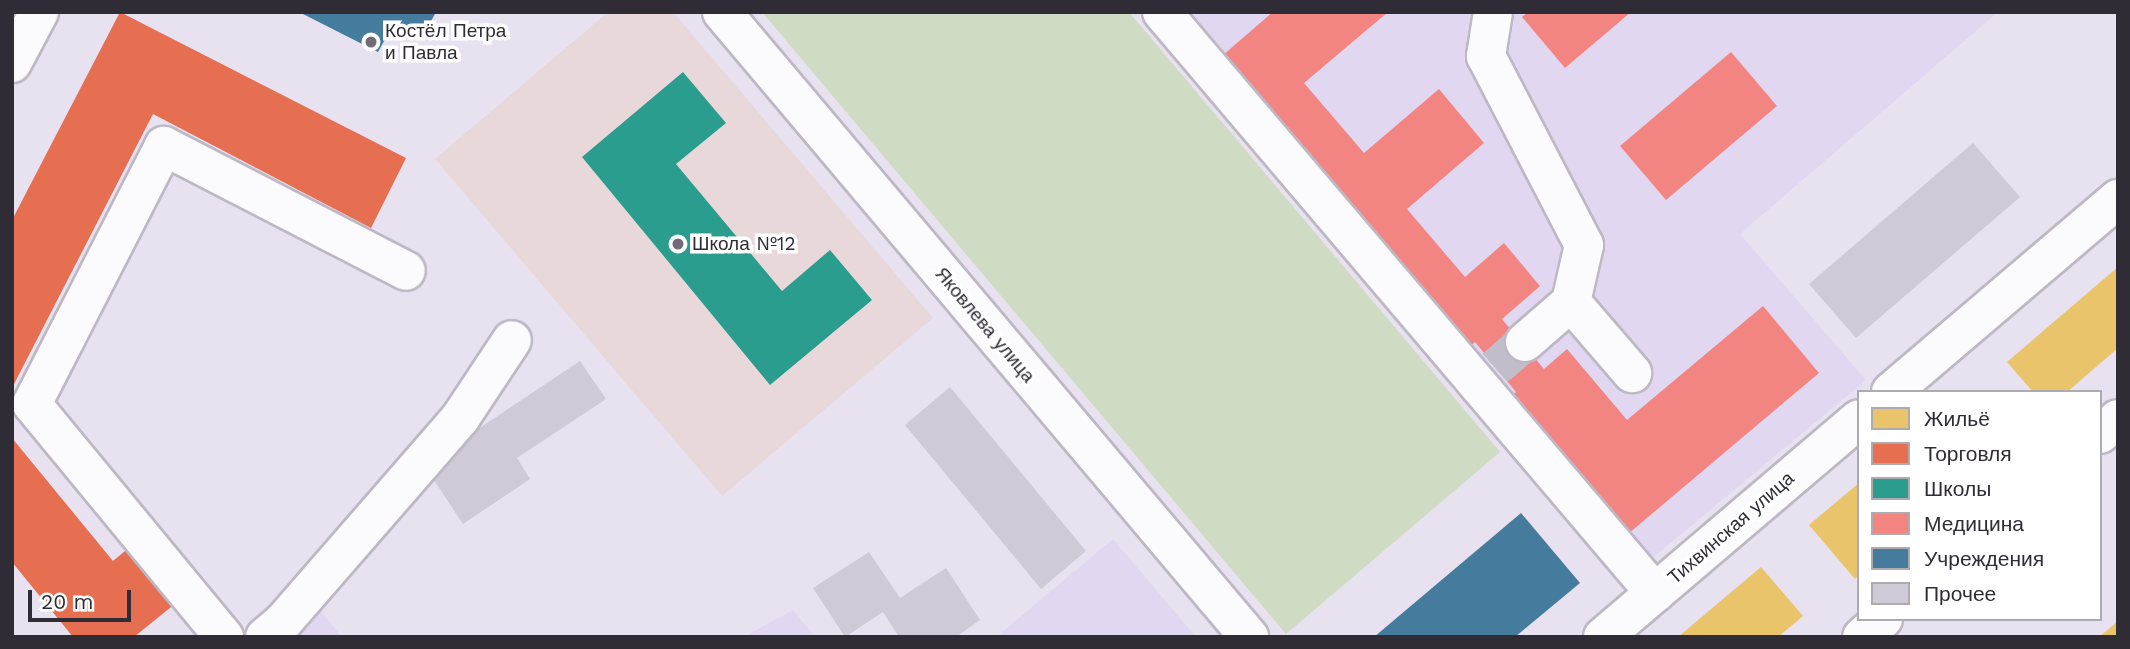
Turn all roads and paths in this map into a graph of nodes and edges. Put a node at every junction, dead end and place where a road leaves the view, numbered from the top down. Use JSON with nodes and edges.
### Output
{"nodes":[{"id":1,"x":39,"y":12,"type":"edge"},
{"id":2,"x":722,"y":12,"type":"edge"},
{"id":3,"x":1162,"y":12,"type":"edge"},
{"id":4,"x":1493,"y":12,"type":"edge"},
{"id":5,"x":15,"y":51,"type":"edge"},
{"id":6,"x":2118,"y":199,"type":"edge"},
{"id":7,"x":406,"y":271,"type":"dead end"},
{"id":8,"x":1571,"y":303,"type":"junction"},
{"id":9,"x":512,"y":340,"type":"dead end"},
{"id":10,"x":1525,"y":342,"type":"tunnel mouth"},
{"id":11,"x":1632,"y":373,"type":"dead end"},
{"id":12,"x":1893,"y":390,"type":"edge"},
{"id":13,"x":2118,"y":419,"type":"edge"},
{"id":14,"x":1857,"y":421,"type":"edge"},
{"id":15,"x":2102,"y":432,"type":"edge"},
{"id":16,"x":1655,"y":593,"type":"junction"},
{"id":17,"x":1881,"y":621,"type":"edge"},
{"id":18,"x":281,"y":632,"type":"edge"},
{"id":19,"x":224,"y":637,"type":"edge"},
{"id":20,"x":1249,"y":637,"type":"edge"},
{"id":21,"x":1604,"y":637,"type":"edge"},
{"id":22,"x":1862,"y":637,"type":"edge"}],
"edges":[{"from":1,"to":5,"type":"street"},
{"from":2,"to":20,"type":"street","name":"Яковлева улица"},
{"from":3,"to":16,"type":"street"},
{"from":4,"to":8,"type":"street"},
{"from":6,"to":12,"type":"street"},
{"from":7,"to":19,"type":"street"},
{"from":8,"to":10,"type":"street"},
{"from":8,"to":11,"type":"street"},
{"from":9,"to":18,"type":"street"},
{"from":13,"to":15,"type":"street"},
{"from":14,"to":16,"type":"street","name":"Тихвинская улица"},
{"from":16,"to":21,"type":"street","name":"Тихвинская улица"},
{"from":17,"to":22,"type":"street"}]}
